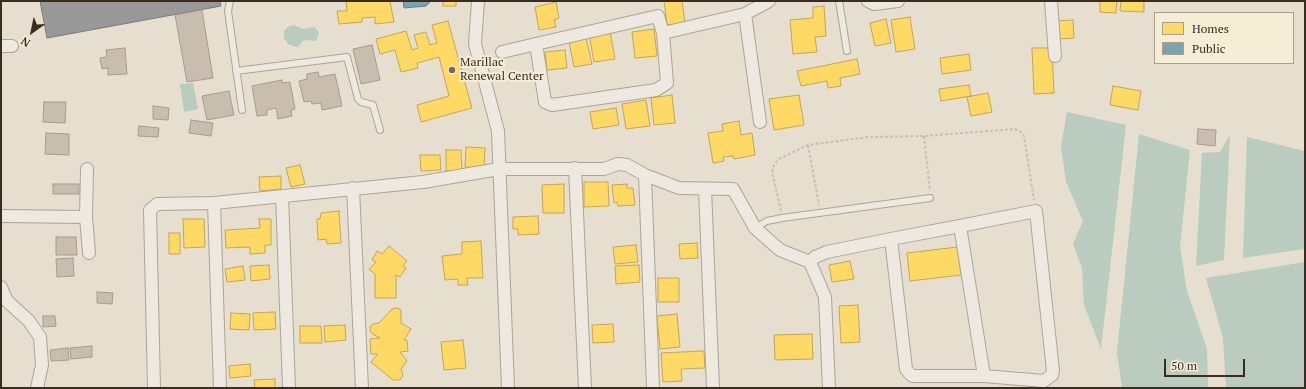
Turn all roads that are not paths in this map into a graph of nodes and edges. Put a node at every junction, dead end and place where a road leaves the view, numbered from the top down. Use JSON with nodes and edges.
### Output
{"nodes":[{"id":1,"x":230,"y":1,"type":"edge"},
{"id":2,"x":478,"y":1,"type":"edge"},
{"id":3,"x":769,"y":1,"type":"edge"},
{"id":4,"x":839,"y":1,"type":"edge"},
{"id":5,"x":868,"y":1,"type":"edge"},
{"id":6,"x":898,"y":1,"type":"edge"},
{"id":7,"x":1051,"y":1,"type":"edge"},
{"id":8,"x":745,"y":14,"type":"junction"},
{"id":9,"x":664,"y":33,"type":"junction"},
{"id":10,"x":536,"y":44,"type":"junction"},
{"id":11,"x":847,"y":51,"type":"dead end"},
{"id":12,"x":502,"y":52,"type":"dead end"},
{"id":13,"x":1055,"y":56,"type":"dead end"},
{"id":14,"x":236,"y":70,"type":"junction"},
{"id":15,"x":242,"y":110,"type":"dead end"},
{"id":16,"x":760,"y":122,"type":"dead end"},
{"id":17,"x":380,"y":130,"type":"dead end"},
{"id":18,"x":575,"y":168,"type":"junction"},
{"id":19,"x":87,"y":169,"type":"dead end"},
{"id":20,"x":499,"y":169,"type":"junction"},
{"id":21,"x":645,"y":175,"type":"junction"},
{"id":22,"x":353,"y":188,"type":"junction"},
{"id":23,"x":705,"y":189,"type":"junction"},
{"id":24,"x":282,"y":196,"type":"junction"},
{"id":25,"x":930,"y":198,"type":"road end"},
{"id":26,"x":214,"y":203,"type":"junction"},
{"id":27,"x":1,"y":216,"type":"edge"},
{"id":28,"x":86,"y":217,"type":"junction"},
{"id":29,"x":960,"y":226,"type":"junction"},
{"id":30,"x":755,"y":228,"type":"junction"},
{"id":31,"x":891,"y":239,"type":"junction"},
{"id":32,"x":89,"y":253,"type":"dead end"},
{"id":33,"x":810,"y":262,"type":"junction"},
{"id":34,"x":1,"y":287,"type":"edge"},
{"id":35,"x":984,"y":376,"type":"junction"},
{"id":36,"x":37,"y":388,"type":"edge"},
{"id":37,"x":154,"y":388,"type":"edge"},
{"id":38,"x":220,"y":388,"type":"edge"},
{"id":39,"x":289,"y":388,"type":"edge"},
{"id":40,"x":362,"y":388,"type":"edge"},
{"id":41,"x":508,"y":388,"type":"edge"},
{"id":42,"x":585,"y":388,"type":"edge"},
{"id":43,"x":653,"y":388,"type":"edge"},
{"id":44,"x":714,"y":388,"type":"edge"},
{"id":45,"x":830,"y":388,"type":"edge"}],
"edges":[{"from":1,"to":14,"type":"lane"},
{"from":2,"to":20,"type":"street"},
{"from":3,"to":8,"type":"street"},
{"from":4,"to":11,"type":"lane"},
{"from":5,"to":6,"type":"street"},
{"from":7,"to":13,"type":"street"},
{"from":8,"to":9,"type":"street"},
{"from":8,"to":16,"type":"street"},
{"from":9,"to":10,"type":"street"},
{"from":9,"to":10,"type":"street"},
{"from":10,"to":12,"type":"street"},
{"from":14,"to":15,"type":"lane"},
{"from":14,"to":17,"type":"lane"},
{"from":18,"to":20,"type":"street"},
{"from":18,"to":21,"type":"street"},
{"from":18,"to":42,"type":"street"},
{"from":19,"to":28,"type":"street"},
{"from":20,"to":22,"type":"street"},
{"from":20,"to":41,"type":"street"},
{"from":21,"to":23,"type":"street"},
{"from":21,"to":43,"type":"street"},
{"from":22,"to":24,"type":"street"},
{"from":22,"to":40,"type":"street"},
{"from":23,"to":30,"type":"street"},
{"from":23,"to":44,"type":"street"},
{"from":24,"to":26,"type":"street"},
{"from":24,"to":39,"type":"street"},
{"from":25,"to":30,"type":"lane"},
{"from":26,"to":37,"type":"street"},
{"from":26,"to":38,"type":"street"},
{"from":27,"to":28,"type":"street"},
{"from":28,"to":32,"type":"street"},
{"from":29,"to":31,"type":"street"},
{"from":29,"to":35,"type":"street"},
{"from":29,"to":35,"type":"street"},
{"from":30,"to":33,"type":"street"},
{"from":31,"to":33,"type":"street"},
{"from":31,"to":35,"type":"street"},
{"from":33,"to":45,"type":"street"},
{"from":34,"to":36,"type":"street"}]}
